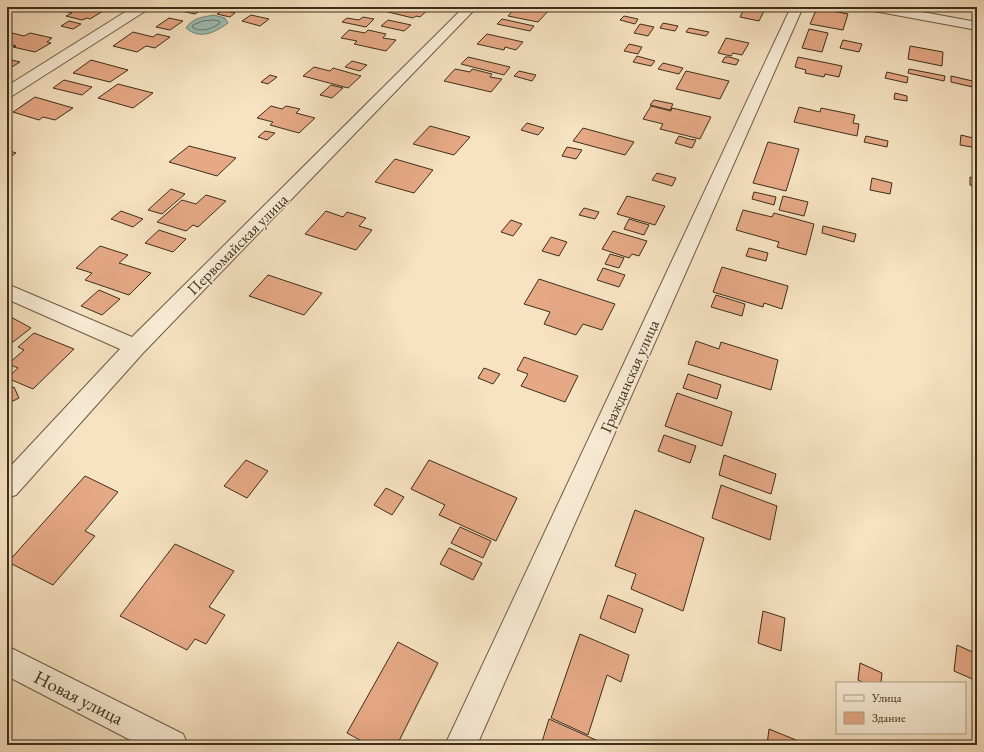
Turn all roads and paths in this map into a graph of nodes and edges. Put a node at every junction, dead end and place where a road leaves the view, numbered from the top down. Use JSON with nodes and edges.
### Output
{"nodes":[{"id":1,"x":142,"y":7,"type":"edge"},
{"id":2,"x":471,"y":7,"type":"edge"},
{"id":3,"x":797,"y":7,"type":"edge"},
{"id":4,"x":874,"y":7,"type":"edge"},
{"id":5,"x":941,"y":13,"type":"edge"},
{"id":6,"x":977,"y":26,"type":"edge"},
{"id":7,"x":7,"y":93,"type":"edge"},
{"id":8,"x":7,"y":291,"type":"edge"},
{"id":9,"x":135,"y":347,"type":"junction"},
{"id":10,"x":7,"y":487,"type":"edge"},
{"id":11,"x":7,"y":660,"type":"edge"},
{"id":12,"x":172,"y":745,"type":"edge"},
{"id":13,"x":461,"y":745,"type":"edge"}],
"edges":[{"from":1,"to":7,"type":"street"},
{"from":2,"to":9,"type":"street","name":"Первомайская улица"},
{"from":3,"to":13,"type":"street","name":"Гражданская улица"},
{"from":4,"to":5,"type":"street"},
{"from":5,"to":6,"type":"street"},
{"from":8,"to":9,"type":"street"},
{"from":9,"to":10,"type":"street","name":"Первомайская улица"},
{"from":11,"to":12,"type":"street","name":"Новая улица"}]}
